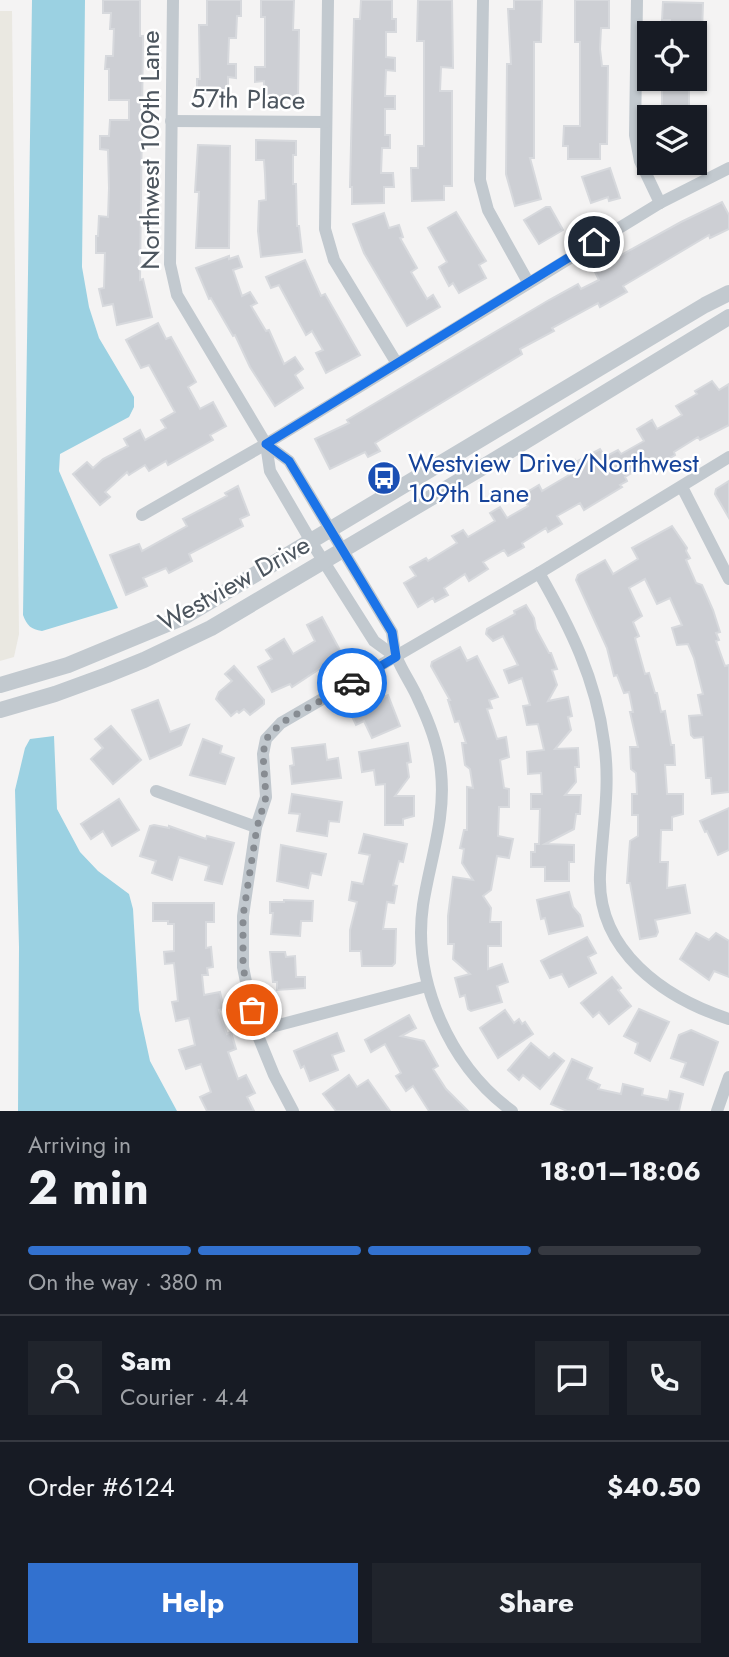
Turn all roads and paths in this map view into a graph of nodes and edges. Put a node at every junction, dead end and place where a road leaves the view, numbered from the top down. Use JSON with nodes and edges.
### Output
{"nodes":[{"id":1,"x":173,"y":0,"type":"edge"},
{"id":2,"x":328,"y":0,"type":"edge"},
{"id":3,"x":483,"y":0,"type":"edge"},
{"id":4,"x":637,"y":0,"type":"edge"},
{"id":5,"x":171,"y":121,"type":"junction"},
{"id":6,"x":325,"y":122,"type":"junction"},
{"id":7,"x":729,"y":168,"type":"edge"},
{"id":8,"x":660,"y":203,"type":"junction"},
{"id":9,"x":528,"y":282,"type":"junction"},
{"id":10,"x":729,"y":293,"type":"edge"},
{"id":11,"x":729,"y":317,"type":"edge"},
{"id":12,"x":396,"y":362,"type":"junction"},
{"id":13,"x":266,"y":444,"type":"junction"},
{"id":14,"x":729,"y":457,"type":"edge"},
{"id":15,"x":682,"y":487,"type":"junction"},
{"id":16,"x":142,"y":515,"type":"dead end"},
{"id":17,"x":331,"y":531,"type":"junction"},
{"id":18,"x":312,"y":542,"type":"junction"},
{"id":19,"x":343,"y":551,"type":"junction"},
{"id":20,"x":324,"y":561,"type":"junction"},
{"id":21,"x":539,"y":573,"type":"junction"},
{"id":22,"x":729,"y":579,"type":"edge"},
{"id":23,"x":396,"y":657,"type":"junction"},
{"id":24,"x":0,"y":685,"type":"edge"},
{"id":25,"x":0,"y":710,"type":"edge"},
{"id":26,"x":156,"y":791,"type":"dead end"},
{"id":27,"x":257,"y":827,"type":"junction"},
{"id":28,"x":427,"y":986,"type":"junction"},
{"id":29,"x":729,"y":1019,"type":"edge"},
{"id":30,"x":257,"y":1031,"type":"junction"},
{"id":31,"x":729,"y":1077,"type":"edge"},
{"id":32,"x":293,"y":1111,"type":"edge"},
{"id":33,"x":512,"y":1111,"type":"edge"},
{"id":34,"x":718,"y":1111,"type":"edge"}],
"edges":[{"from":1,"to":5,"type":"street","name":"Northwest 109th Lane"},
{"from":2,"to":6,"type":"street"},
{"from":3,"to":9,"type":"street"},
{"from":4,"to":8,"type":"street"},
{"from":5,"to":6,"type":"street","name":"57th Place"},
{"from":5,"to":13,"type":"street","name":"Northwest 109th Lane"},
{"from":6,"to":12,"type":"street"},
{"from":7,"to":8,"type":"street"},
{"from":8,"to":9,"type":"street"},
{"from":9,"to":12,"type":"street"},
{"from":10,"to":17,"type":"street","name":"Westview Drive"},
{"from":11,"to":19,"type":"street","name":"Westview Drive"},
{"from":12,"to":13,"type":"street"},
{"from":13,"to":16,"type":"street"},
{"from":13,"to":17,"type":"street","name":"Northwest 109th Lane"},
{"from":13,"to":18,"type":"street","name":"Northwest 109th Lane"},
{"from":14,"to":15,"type":"street"},
{"from":15,"to":21,"type":"street"},
{"from":15,"to":22,"type":"street"},
{"from":17,"to":18,"type":"street","name":"Westview Drive"},
{"from":17,"to":19,"type":"street","name":"Northwest 109th Lane"},
{"from":18,"to":20,"type":"street","name":"Northwest 109th Lane"},
{"from":18,"to":24,"type":"street","name":"Westview Drive"},
{"from":19,"to":20,"type":"street","name":"Westview Drive"},
{"from":19,"to":23,"type":"street","name":"Northwest 109th Lane"},
{"from":20,"to":23,"type":"street","name":"Northwest 109th Lane"},
{"from":20,"to":25,"type":"street","name":"Westview Drive"},
{"from":21,"to":23,"type":"street"},
{"from":21,"to":29,"type":"street"},
{"from":23,"to":27,"type":"street"},
{"from":23,"to":28,"type":"street","name":"Northwest 109th Lane"},
{"from":26,"to":27,"type":"street"},
{"from":27,"to":30,"type":"street"},
{"from":28,"to":30,"type":"street"},
{"from":28,"to":33,"type":"street","name":"Northwest 109th Lane"},
{"from":30,"to":32,"type":"street"},
{"from":31,"to":34,"type":"street"}]}
